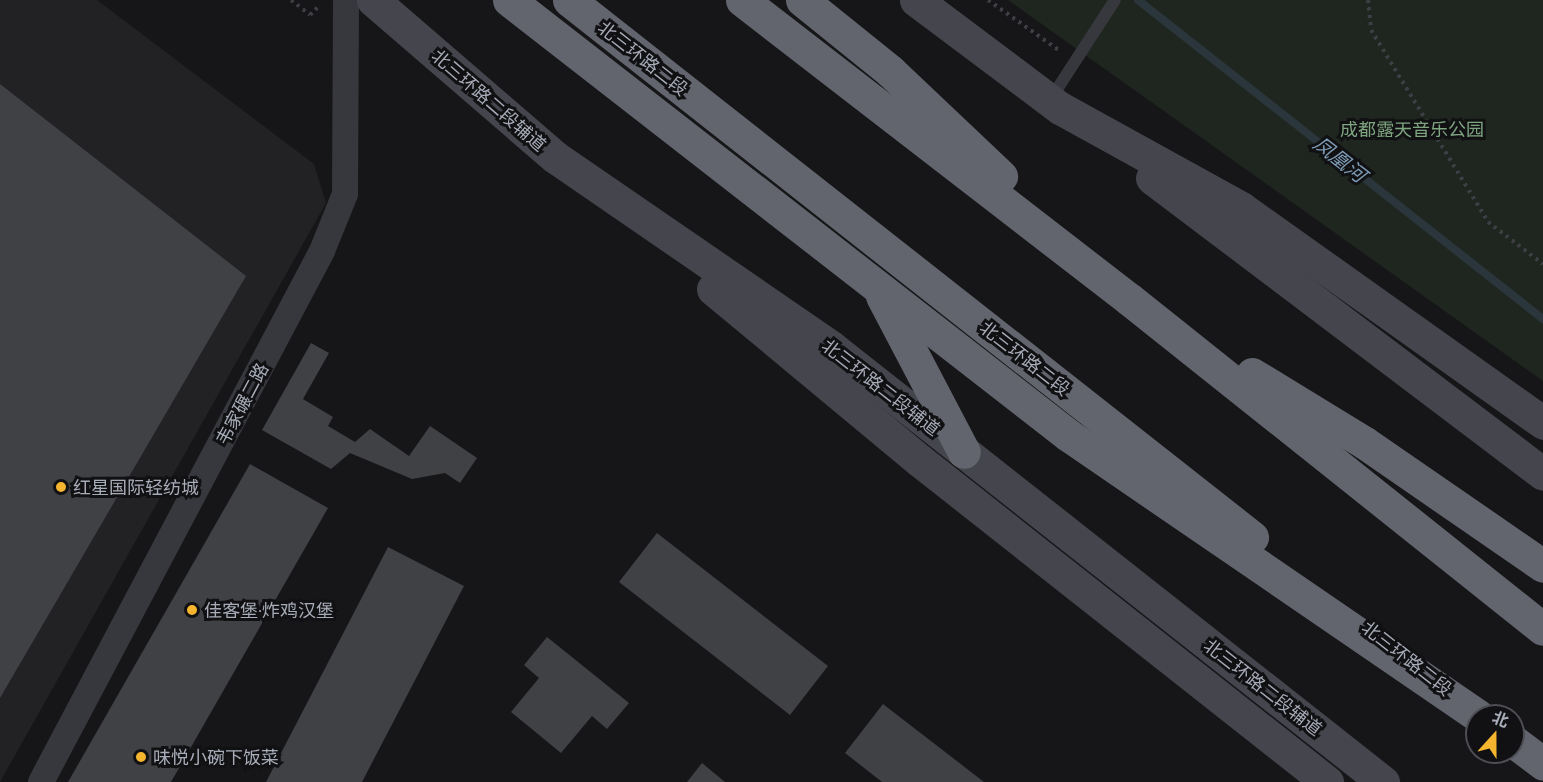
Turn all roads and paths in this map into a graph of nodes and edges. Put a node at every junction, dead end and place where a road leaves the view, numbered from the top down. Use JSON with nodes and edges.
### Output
{"nodes":[{"id":1,"x":291,"y":0,"type":"edge"},
{"id":2,"x":325,"y":0,"type":"edge"},
{"id":3,"x":346,"y":0,"type":"edge"},
{"id":4,"x":374,"y":0,"type":"edge"},
{"id":5,"x":509,"y":0,"type":"edge"},
{"id":6,"x":569,"y":0,"type":"edge"},
{"id":7,"x":742,"y":0,"type":"edge"},
{"id":8,"x":802,"y":0,"type":"edge"},
{"id":9,"x":916,"y":0,"type":"edge"},
{"id":10,"x":988,"y":0,"type":"edge"},
{"id":11,"x":1368,"y":0,"type":"edge"},
{"id":12,"x":1114,"y":2,"type":"edge"},
{"id":13,"x":1075,"y":62,"type":"junction"},
{"id":14,"x":1055,"y":104,"type":"junction"},
{"id":15,"x":555,"y":157,"type":"junction"},
{"id":16,"x":1543,"y":264,"type":"edge"},
{"id":17,"x":877,"y":286,"type":"junction"},
{"id":18,"x":1129,"y":299,"type":"junction"},
{"id":19,"x":1543,"y":423,"type":"edge"},
{"id":20,"x":964,"y":452,"type":"junction"},
{"id":21,"x":1543,"y":474,"type":"edge"},
{"id":22,"x":1543,"y":567,"type":"edge"},
{"id":23,"x":1543,"y":629,"type":"edge"},
{"id":24,"x":1465,"y":705,"type":"edge"},
{"id":25,"x":1465,"y":706,"type":"edge"},
{"id":26,"x":1525,"y":750,"type":"edge"},
{"id":27,"x":1543,"y":764,"type":"edge"},
{"id":28,"x":41,"y":782,"type":"edge"},
{"id":29,"x":1327,"y":782,"type":"edge"},
{"id":30,"x":1383,"y":782,"type":"edge"}],
"edges":[{"from":1,"to":2,"type":"path"},
{"from":3,"to":28,"type":"street","name":"韦家碾二路"},
{"from":4,"to":15,"type":"main road","name":"北三环路二段辅道"},
{"from":5,"to":17,"type":"highway"},
{"from":6,"to":24,"type":"highway","name":"北三环路二段"},
{"from":7,"to":18,"type":"highway"},
{"from":8,"to":18,"type":"highway"},
{"from":9,"to":14,"type":"main road"},
{"from":10,"to":13,"type":"path"},
{"from":11,"to":16,"type":"path"},
{"from":12,"to":13,"type":"lane"},
{"from":13,"to":14,"type":"lane"},
{"from":14,"to":19,"type":"main road"},
{"from":14,"to":21,"type":"main road"},
{"from":15,"to":20,"type":"main road","name":"北三环路二段辅道"},
{"from":15,"to":29,"type":"main road"},
{"from":17,"to":20,"type":"highway"},
{"from":17,"to":25,"type":"highway"},
{"from":18,"to":22,"type":"highway"},
{"from":18,"to":23,"type":"highway"},
{"from":20,"to":30,"type":"main road","name":"北三环路二段辅道"},
{"from":26,"to":27,"type":"highway"}]}
